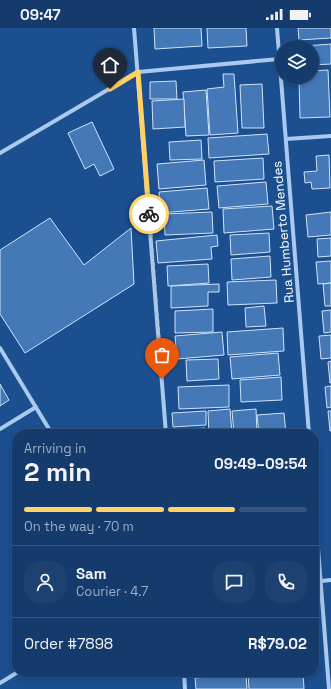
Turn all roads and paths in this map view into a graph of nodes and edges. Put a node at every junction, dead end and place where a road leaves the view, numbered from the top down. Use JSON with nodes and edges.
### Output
{"nodes":[{"id":1,"x":134,"y":28,"type":"edge"},
{"id":2,"x":277,"y":28,"type":"edge"},
{"id":3,"x":278,"y":40,"type":"edge"},
{"id":4,"x":275,"y":59,"type":"edge"},
{"id":5,"x":138,"y":72,"type":"junction"},
{"id":6,"x":281,"y":84,"type":"edge"},
{"id":7,"x":331,"y":136,"type":"edge"},
{"id":8,"x":286,"y":139,"type":"junction"},
{"id":9,"x":0,"y":153,"type":"edge"},
{"id":10,"x":0,"y":348,"type":"edge"},
{"id":11,"x":36,"y":407,"type":"junction"},
{"id":12,"x":0,"y":429,"type":"edge"},
{"id":13,"x":49,"y":429,"type":"edge"},
{"id":14,"x":166,"y":429,"type":"edge"},
{"id":15,"x":309,"y":429,"type":"edge"},
{"id":16,"x":319,"y":557,"type":"edge"},
{"id":17,"x":331,"y":580,"type":"edge"},
{"id":18,"x":321,"y":581,"type":"junction"},
{"id":19,"x":12,"y":676,"type":"edge"},
{"id":20,"x":184,"y":677,"type":"edge"},
{"id":21,"x":0,"y":683,"type":"edge"},
{"id":22,"x":185,"y":689,"type":"edge"},
{"id":23,"x":329,"y":689,"type":"edge"}],
"edges":[{"from":1,"to":5,"type":"street"},
{"from":2,"to":3,"type":"street","name":"Rua Humberto Mendes"},
{"from":4,"to":5,"type":"street"},
{"from":5,"to":9,"type":"street"},
{"from":5,"to":14,"type":"street"},
{"from":6,"to":8,"type":"street","name":"Rua Humberto Mendes"},
{"from":7,"to":8,"type":"street"},
{"from":8,"to":15,"type":"street","name":"Rua Humberto Mendes"},
{"from":10,"to":11,"type":"street"},
{"from":11,"to":12,"type":"street"},
{"from":11,"to":13,"type":"street"},
{"from":16,"to":18,"type":"street"},
{"from":17,"to":18,"type":"street"},
{"from":18,"to":23,"type":"street"},
{"from":19,"to":21,"type":"street"},
{"from":20,"to":22,"type":"street"}]}
